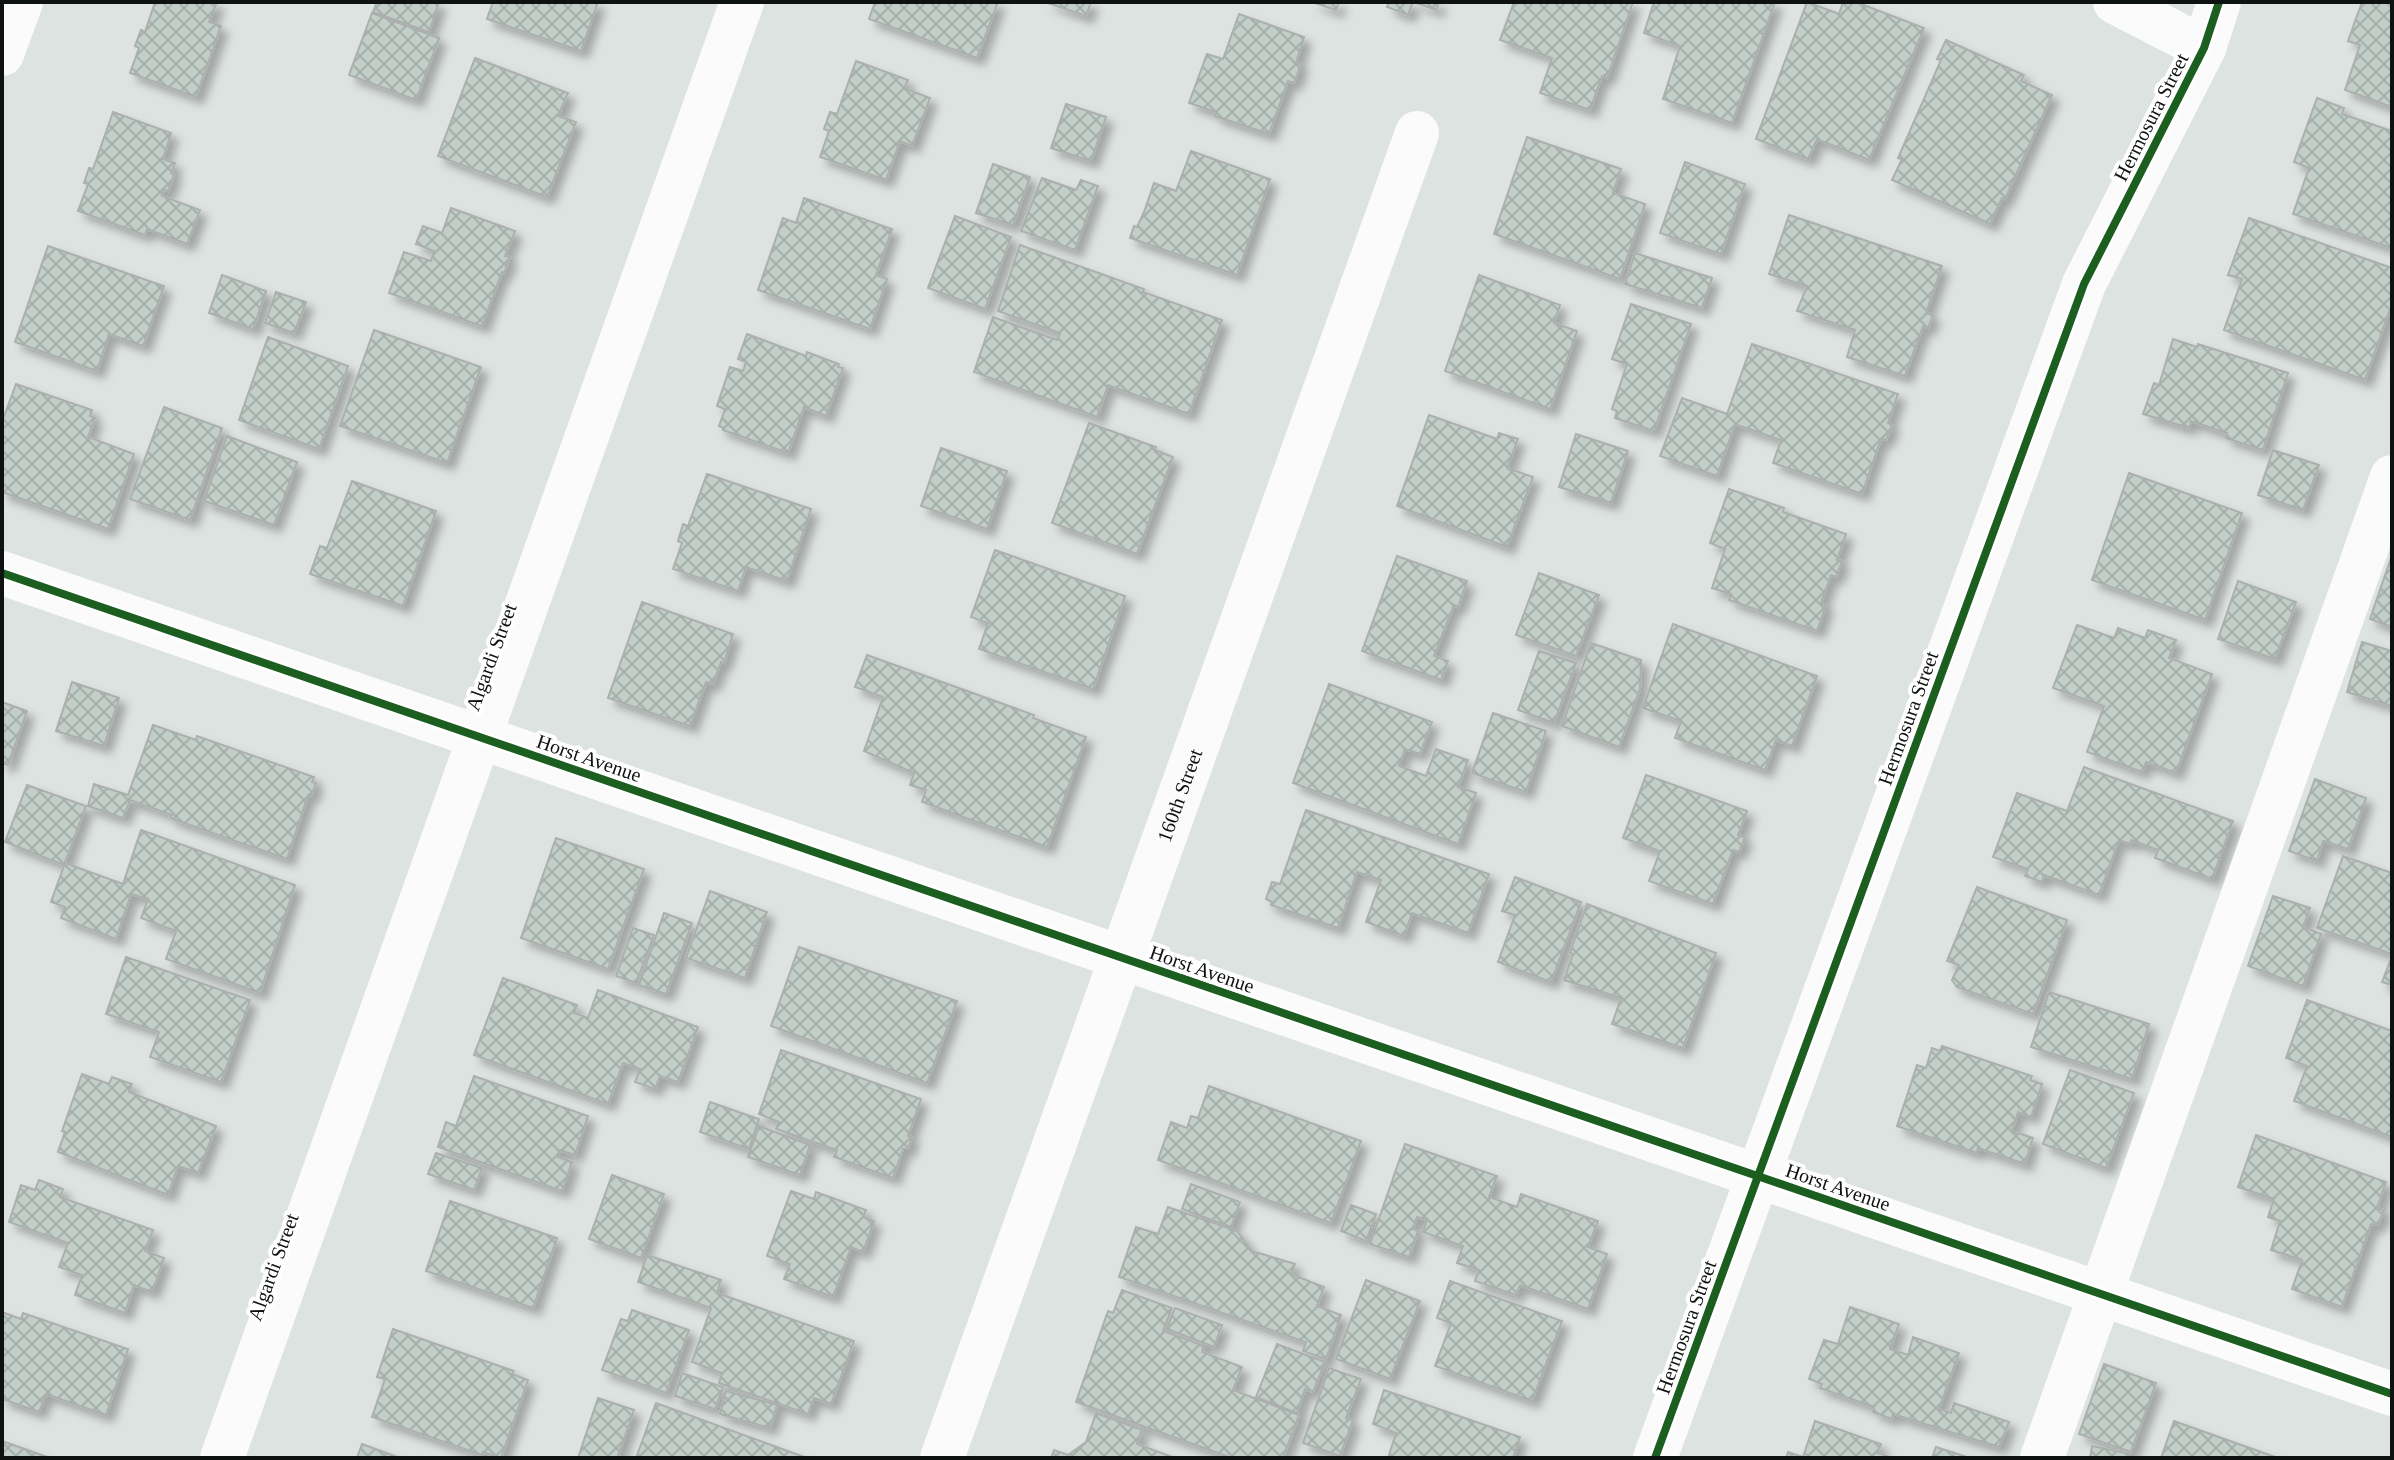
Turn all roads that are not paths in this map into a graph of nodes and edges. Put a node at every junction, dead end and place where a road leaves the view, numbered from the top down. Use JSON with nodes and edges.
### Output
{"nodes":[{"id":1,"x":21,"y":2,"type":"edge"},
{"id":2,"x":742,"y":2,"type":"edge"},
{"id":3,"x":2115,"y":2,"type":"edge"},
{"id":4,"x":2219,"y":2,"type":"edge"},
{"id":5,"x":2204,"y":48,"type":"junction"},
{"id":6,"x":2,"y":54,"type":"edge"},
{"id":7,"x":1417,"y":133,"type":"dead end"},
{"id":8,"x":2392,"y":477,"type":"edge"},
{"id":9,"x":2,"y":573,"type":"edge"},
{"id":10,"x":479,"y":737,"type":"junction"},
{"id":11,"x":1121,"y":958,"type":"junction"},
{"id":12,"x":1758,"y":1176,"type":"junction"},
{"id":13,"x":2100,"y":1294,"type":"junction"},
{"id":14,"x":2392,"y":1394,"type":"edge"},
{"id":15,"x":222,"y":1458,"type":"edge"},
{"id":16,"x":942,"y":1458,"type":"edge"},
{"id":17,"x":1655,"y":1458,"type":"edge"},
{"id":18,"x":2042,"y":1458,"type":"edge"}],
"edges":[{"from":1,"to":6,"type":"street"},
{"from":2,"to":10,"type":"street","name":"Algardi Street"},
{"from":3,"to":5,"type":"street"},
{"from":4,"to":5,"type":"street","name":"Hermosura Street"},
{"from":5,"to":12,"type":"street","name":"Hermosura Street"},
{"from":7,"to":11,"type":"street","name":"160th Street"},
{"from":8,"to":13,"type":"street"},
{"from":9,"to":10,"type":"street","name":"Horst Avenue"},
{"from":10,"to":11,"type":"street","name":"Horst Avenue"},
{"from":10,"to":15,"type":"street","name":"Algardi Street"},
{"from":11,"to":12,"type":"street","name":"Horst Avenue"},
{"from":11,"to":16,"type":"street","name":"160th Street"},
{"from":12,"to":13,"type":"street","name":"Horst Avenue"},
{"from":12,"to":17,"type":"street","name":"Hermosura Street"},
{"from":13,"to":14,"type":"street","name":"Horst Avenue"},
{"from":13,"to":18,"type":"street"}]}
